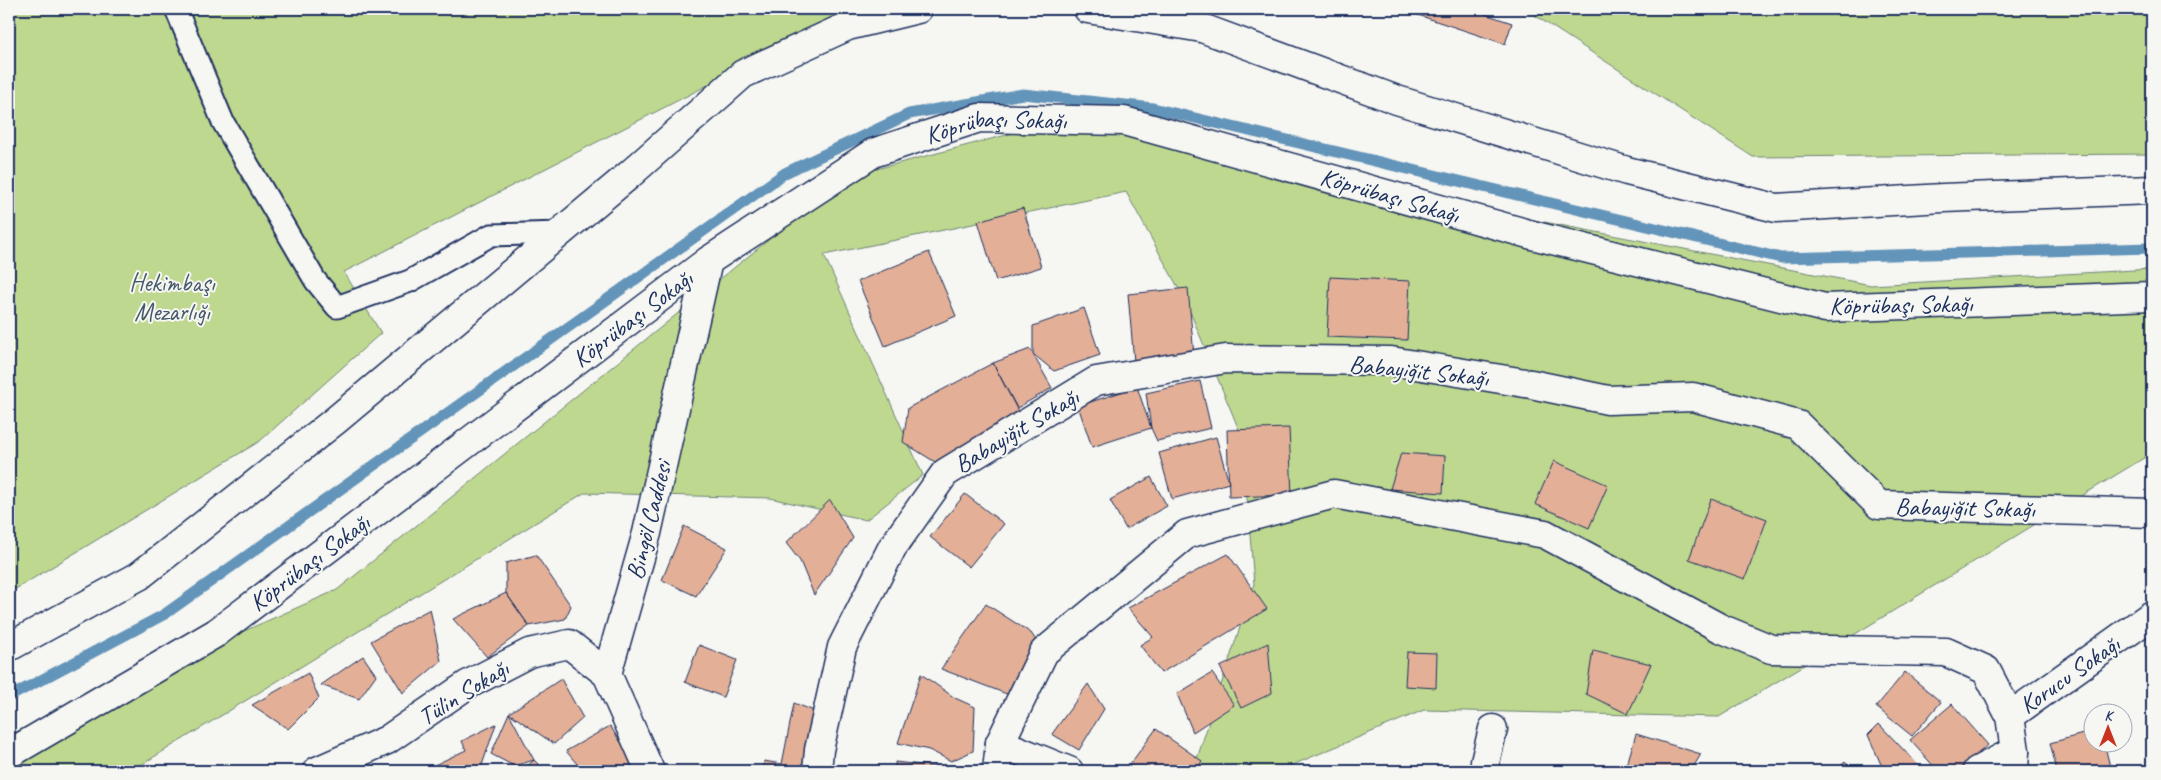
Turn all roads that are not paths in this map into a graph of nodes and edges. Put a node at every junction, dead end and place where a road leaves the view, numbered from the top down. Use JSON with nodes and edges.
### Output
{"nodes":[{"id":1,"x":176,"y":9,"type":"edge"},
{"id":2,"x":918,"y":9,"type":"edge"},
{"id":3,"x":1088,"y":9,"type":"edge"},
{"id":4,"x":2152,"y":190,"type":"edge"},
{"id":5,"x":560,"y":233,"type":"junction"},
{"id":6,"x":708,"y":261,"type":"junction"},
{"id":7,"x":2152,"y":296,"type":"edge"},
{"id":8,"x":2152,"y":513,"type":"edge"},
{"id":9,"x":2152,"y":615,"type":"edge"},
{"id":10,"x":9,"y":647,"type":"edge"},
{"id":11,"x":607,"y":674,"type":"junction"},
{"id":12,"x":2010,"y":716,"type":"junction"},
{"id":13,"x":1494,"y":729,"type":"dead end"},
{"id":14,"x":1000,"y":743,"type":"junction"},
{"id":15,"x":9,"y":754,"type":"edge"},
{"id":16,"x":2015,"y":761,"type":"edge"},
{"id":17,"x":316,"y":771,"type":"edge"},
{"id":18,"x":650,"y":771,"type":"edge"},
{"id":19,"x":817,"y":771,"type":"edge"},
{"id":20,"x":997,"y":771,"type":"edge"},
{"id":21,"x":1069,"y":771,"type":"edge"},
{"id":22,"x":1485,"y":771,"type":"edge"},
{"id":23,"x":1977,"y":771,"type":"edge"}],
"edges":[{"from":1,"to":5,"type":"lane"},
{"from":2,"to":5,"type":"street"},
{"from":3,"to":4,"type":"street"},
{"from":5,"to":10,"type":"street"},
{"from":6,"to":7,"type":"street","name":"Köprübaşı Sokağı"},
{"from":6,"to":11,"type":"street","name":"Bingöl Caddesi"},
{"from":6,"to":15,"type":"street","name":"Köprübaşı Sokağı"},
{"from":8,"to":19,"type":"street","name":"Babayiğit Sokağı"},
{"from":9,"to":12,"type":"street","name":"Korucu Sokağı"},
{"from":11,"to":17,"type":"street","name":"Tülin Sokağı"},
{"from":11,"to":18,"type":"street"},
{"from":12,"to":14,"type":"street"},
{"from":12,"to":16,"type":"street"},
{"from":13,"to":22,"type":"street"},
{"from":14,"to":20,"type":"street"},
{"from":14,"to":21,"type":"street"},
{"from":16,"to":23,"type":"street","name":"Korucu Sokağı"}]}
